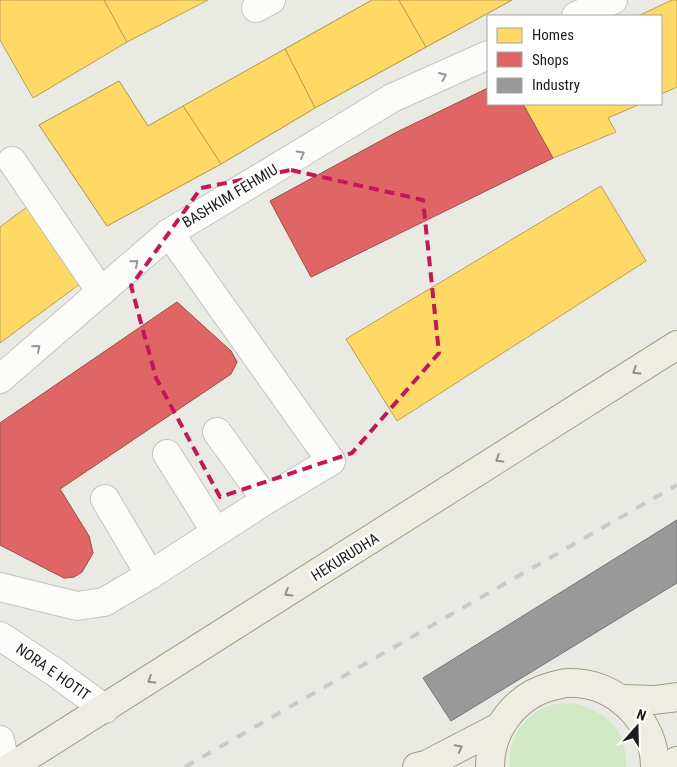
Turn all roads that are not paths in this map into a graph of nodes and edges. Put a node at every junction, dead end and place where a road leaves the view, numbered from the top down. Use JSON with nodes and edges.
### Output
{"nodes":[{"id":1,"x":613,"y":0,"type":"edge"},
{"id":2,"x":578,"y":15,"type":"edge"},
{"id":3,"x":487,"y":56,"type":"edge"},
{"id":4,"x":12,"y":161,"type":"dead end"},
{"id":5,"x":169,"y":233,"type":"junction"},
{"id":6,"x":101,"y":292,"type":"junction"},
{"id":7,"x":677,"y":345,"type":"edge"},
{"id":8,"x":0,"y":380,"type":"edge"},
{"id":9,"x":218,"y":432,"type":"dead end"},
{"id":10,"x":167,"y":454,"type":"dead end"},
{"id":11,"x":105,"y":499,"type":"dead end"},
{"id":12,"x":266,"y":500,"type":"junction"},
{"id":13,"x":216,"y":532,"type":"junction"},
{"id":14,"x":150,"y":575,"type":"junction"},
{"id":15,"x":0,"y":587,"type":"edge"},
{"id":16,"x":0,"y":636,"type":"edge"},
{"id":17,"x":677,"y":697,"type":"edge"},
{"id":18,"x":621,"y":699,"type":"junction"},
{"id":19,"x":105,"y":709,"type":"junction"},
{"id":20,"x":499,"y":726,"type":"junction"},
{"id":21,"x":0,"y":740,"type":"edge"},
{"id":22,"x":677,"y":761,"type":"edge"},
{"id":23,"x":0,"y":767,"type":"edge"},
{"id":24,"x":11,"y":767,"type":"edge"},
{"id":25,"x":418,"y":767,"type":"edge"},
{"id":26,"x":490,"y":767,"type":"edge"},
{"id":27,"x":655,"y":767,"type":"edge"},
{"id":28,"x":672,"y":767,"type":"edge"}],
"edges":[{"from":1,"to":2,"type":"street"},
{"from":5,"to":3,"type":"street","name":"BASHKIM FEHMIU","one_way":true},
{"from":4,"to":6,"type":"street"},
{"from":6,"to":5,"type":"street","name":"BASHKIM FEHMIU","one_way":true},
{"from":5,"to":12,"type":"street"},
{"from":8,"to":6,"type":"street","name":"BASHKIM FEHMIU","one_way":true},
{"from":7,"to":19,"type":"main road","name":"HEKURUDHA","one_way":true},
{"from":9,"to":12,"type":"street"},
{"from":10,"to":13,"type":"street"},
{"from":11,"to":14,"type":"street"},
{"from":12,"to":13,"type":"street"},
{"from":13,"to":14,"type":"street"},
{"from":14,"to":15,"type":"street"},
{"from":16,"to":19,"type":"street","name":"NORA E HOTIT"},
{"from":17,"to":18,"type":"main road"},
{"from":18,"to":20,"type":"main road"},
{"from":18,"to":27,"type":"main road"},
{"from":19,"to":24,"type":"main road","name":"HEKURUDHA"},
{"from":25,"to":20,"type":"main road","one_way":true},
{"from":20,"to":26,"type":"main road"},
{"from":21,"to":23,"type":"street"},
{"from":22,"to":28,"type":"main road"}]}
